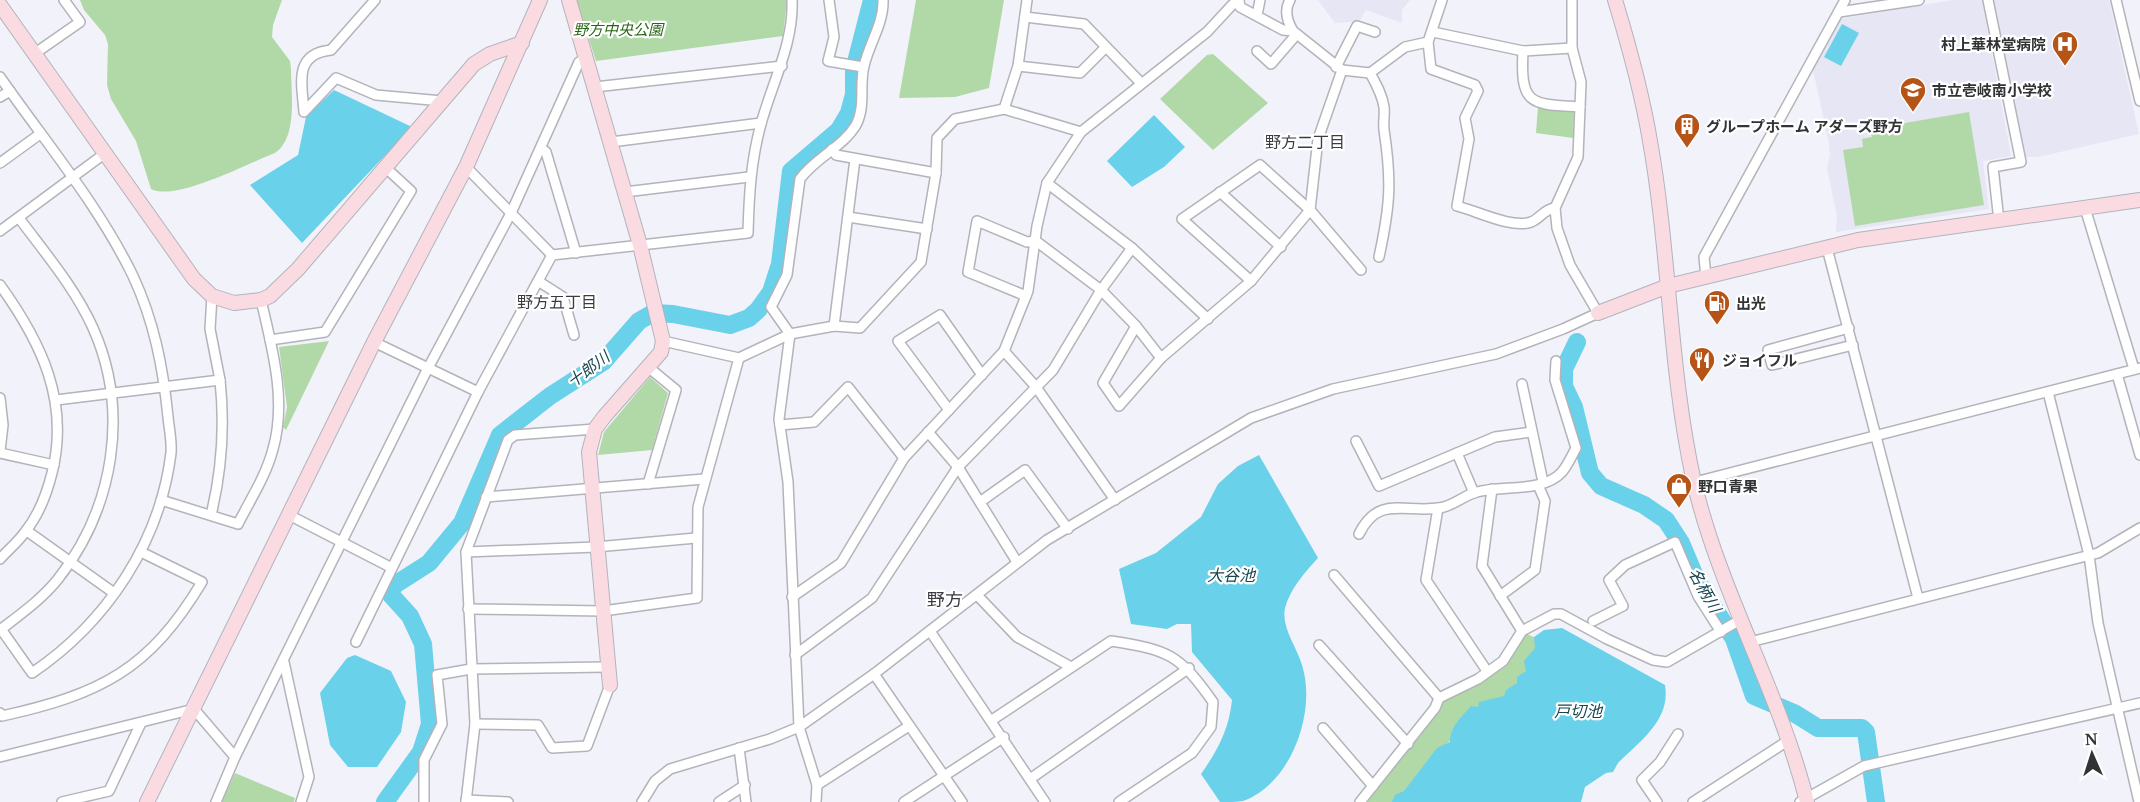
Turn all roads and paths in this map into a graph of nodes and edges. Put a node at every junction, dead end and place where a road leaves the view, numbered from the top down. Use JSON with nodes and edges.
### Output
{"nodes":[{"id":1,"x":64,"y":0,"type":"edge"},
{"id":2,"x":375,"y":0,"type":"edge"},
{"id":3,"x":540,"y":0,"type":"edge"},
{"id":4,"x":568,"y":0,"type":"edge"},
{"id":5,"x":792,"y":0,"type":"edge"},
{"id":6,"x":829,"y":0,"type":"edge"},
{"id":7,"x":883,"y":0,"type":"edge"},
{"id":8,"x":1027,"y":0,"type":"edge"},
{"id":9,"x":1260,"y":0,"type":"edge"},
{"id":10,"x":1290,"y":0,"type":"edge"},
{"id":11,"x":1442,"y":0,"type":"edge"},
{"id":12,"x":1572,"y":0,"type":"edge"},
{"id":13,"x":1615,"y":0,"type":"edge"},
{"id":14,"x":1845,"y":0,"type":"edge"},
{"id":15,"x":1919,"y":0,"type":"edge"},
{"id":16,"x":1988,"y":0,"type":"edge"},
{"id":17,"x":2116,"y":0,"type":"edge"},
{"id":18,"x":1239,"y":1,"type":"edge"},
{"id":19,"x":0,"y":5,"type":"edge"},
{"id":20,"x":1839,"y":12,"type":"junction"},
{"id":21,"x":1257,"y":15,"type":"junction"},
{"id":22,"x":1025,"y":17,"type":"junction"},
{"id":23,"x":1375,"y":32,"type":"dead end"},
{"id":24,"x":1433,"y":32,"type":"junction"},
{"id":25,"x":1294,"y":33,"type":"junction"},
{"id":26,"x":1428,"y":42,"type":"junction"},
{"id":27,"x":522,"y":43,"type":"junction"},
{"id":28,"x":1106,"y":46,"type":"junction"},
{"id":29,"x":1572,"y":48,"type":"junction"},
{"id":30,"x":1257,"y":51,"type":"dead end"},
{"id":31,"x":1522,"y":51,"type":"junction"},
{"id":32,"x":34,"y":54,"type":"junction"},
{"id":33,"x":587,"y":59,"type":"junction"},
{"id":34,"x":782,"y":66,"type":"junction"},
{"id":35,"x":1018,"y":66,"type":"junction"},
{"id":36,"x":863,"y":67,"type":"junction"},
{"id":37,"x":1339,"y":68,"type":"junction"},
{"id":38,"x":1370,"y":73,"type":"junction"},
{"id":39,"x":0,"y":77,"type":"edge"},
{"id":40,"x":1141,"y":83,"type":"junction"},
{"id":41,"x":595,"y":87,"type":"junction"},
{"id":42,"x":10,"y":91,"type":"junction"},
{"id":43,"x":0,"y":97,"type":"edge"},
{"id":44,"x":442,"y":101,"type":"junction"},
{"id":45,"x":2140,"y":101,"type":"edge"},
{"id":46,"x":1580,"y":107,"type":"junction"},
{"id":47,"x":1004,"y":109,"type":"junction"},
{"id":48,"x":761,"y":123,"type":"junction"},
{"id":49,"x":1082,"y":132,"type":"junction"},
{"id":50,"x":40,"y":134,"type":"junction"},
{"id":51,"x":611,"y":142,"type":"junction"},
{"id":52,"x":541,"y":148,"type":"junction"},
{"id":53,"x":832,"y":149,"type":"junction"},
{"id":54,"x":104,"y":154,"type":"junction"},
{"id":55,"x":855,"y":159,"type":"junction"},
{"id":56,"x":0,"y":163,"type":"edge"},
{"id":57,"x":466,"y":167,"type":"junction"},
{"id":58,"x":386,"y":168,"type":"junction"},
{"id":59,"x":936,"y":173,"type":"junction"},
{"id":60,"x":749,"y":177,"type":"junction"},
{"id":61,"x":73,"y":178,"type":"junction"},
{"id":62,"x":1047,"y":183,"type":"junction"},
{"id":63,"x":625,"y":192,"type":"junction"},
{"id":64,"x":1220,"y":192,"type":"junction"},
{"id":65,"x":2140,"y":200,"type":"edge"},
{"id":66,"x":1555,"y":208,"type":"junction"},
{"id":67,"x":2085,"y":208,"type":"junction"},
{"id":68,"x":1310,"y":210,"type":"junction"},
{"id":69,"x":511,"y":213,"type":"junction"},
{"id":70,"x":848,"y":217,"type":"junction"},
{"id":71,"x":19,"y":218,"type":"junction"},
{"id":72,"x":1999,"y":221,"type":"junction"},
{"id":73,"x":927,"y":229,"type":"junction"},
{"id":74,"x":0,"y":231,"type":"edge"},
{"id":75,"x":1035,"y":241,"type":"junction"},
{"id":76,"x":640,"y":245,"type":"junction"},
{"id":77,"x":1281,"y":247,"type":"junction"},
{"id":78,"x":1132,"y":248,"type":"junction"},
{"id":79,"x":1827,"y":248,"type":"junction"},
{"id":80,"x":576,"y":254,"type":"junction"},
{"id":81,"x":552,"y":255,"type":"junction"},
{"id":82,"x":1379,"y":257,"type":"dead end"},
{"id":83,"x":1361,"y":270,"type":"dead end"},
{"id":84,"x":1706,"y":277,"type":"junction"},
{"id":85,"x":538,"y":280,"type":"junction"},
{"id":86,"x":1251,"y":281,"type":"junction"},
{"id":87,"x":0,"y":285,"type":"edge"},
{"id":88,"x":1668,"y":286,"type":"junction"},
{"id":89,"x":1101,"y":290,"type":"junction"},
{"id":90,"x":212,"y":296,"type":"junction"},
{"id":91,"x":1026,"y":297,"type":"junction"},
{"id":92,"x":261,"y":300,"type":"junction"},
{"id":93,"x":1598,"y":313,"type":"junction"},
{"id":94,"x":1208,"y":319,"type":"junction"},
{"id":95,"x":834,"y":326,"type":"junction"},
{"id":96,"x":1136,"y":326,"type":"junction"},
{"id":97,"x":1849,"y":328,"type":"junction"},
{"id":98,"x":790,"y":334,"type":"junction"},
{"id":99,"x":574,"y":335,"type":"dead end"},
{"id":100,"x":270,"y":340,"type":"junction"},
{"id":101,"x":663,"y":341,"type":"junction"},
{"id":102,"x":374,"y":342,"type":"junction"},
{"id":103,"x":1853,"y":345,"type":"junction"},
{"id":104,"x":1004,"y":351,"type":"junction"},
{"id":105,"x":739,"y":358,"type":"junction"},
{"id":106,"x":1161,"y":358,"type":"junction"},
{"id":107,"x":1556,"y":361,"type":"dead end"},
{"id":108,"x":648,"y":367,"type":"junction"},
{"id":109,"x":2137,"y":368,"type":"edge"},
{"id":110,"x":428,"y":370,"type":"junction"},
{"id":111,"x":2117,"y":374,"type":"junction"},
{"id":112,"x":982,"y":375,"type":"junction"},
{"id":113,"x":220,"y":380,"type":"junction"},
{"id":114,"x":1522,"y":384,"type":"dead end"},
{"id":115,"x":1036,"y":387,"type":"junction"},
{"id":116,"x":165,"y":388,"type":"junction"},
{"id":117,"x":478,"y":392,"type":"junction"},
{"id":118,"x":2048,"y":392,"type":"junction"},
{"id":119,"x":111,"y":395,"type":"junction"},
{"id":120,"x":0,"y":398,"type":"edge"},
{"id":121,"x":56,"y":400,"type":"junction"},
{"id":122,"x":949,"y":410,"type":"junction"},
{"id":123,"x":780,"y":425,"type":"junction"},
{"id":124,"x":595,"y":429,"type":"junction"},
{"id":125,"x":928,"y":432,"type":"junction"},
{"id":126,"x":1531,"y":432,"type":"junction"},
{"id":127,"x":1877,"y":434,"type":"junction"},
{"id":128,"x":1356,"y":441,"type":"dead end"},
{"id":129,"x":0,"y":452,"type":"edge"},
{"id":130,"x":1457,"y":453,"type":"junction"},
{"id":131,"x":2140,"y":455,"type":"edge"},
{"id":132,"x":904,"y":458,"type":"junction"},
{"id":133,"x":54,"y":465,"type":"junction"},
{"id":134,"x":958,"y":466,"type":"junction"},
{"id":135,"x":704,"y":479,"type":"junction"},
{"id":136,"x":1695,"y":483,"type":"junction"},
{"id":137,"x":648,"y":484,"type":"junction"},
{"id":138,"x":1541,"y":484,"type":"junction"},
{"id":139,"x":590,"y":487,"type":"junction"},
{"id":140,"x":1492,"y":489,"type":"junction"},
{"id":141,"x":1474,"y":493,"type":"junction"},
{"id":142,"x":486,"y":497,"type":"junction"},
{"id":143,"x":161,"y":500,"type":"junction"},
{"id":144,"x":1115,"y":500,"type":"junction"},
{"id":145,"x":980,"y":502,"type":"junction"},
{"id":146,"x":1438,"y":508,"type":"junction"},
{"id":147,"x":289,"y":515,"type":"junction"},
{"id":148,"x":211,"y":516,"type":"junction"},
{"id":149,"x":2140,"y":528,"type":"edge"},
{"id":150,"x":1068,"y":529,"type":"junction"},
{"id":151,"x":27,"y":531,"type":"junction"},
{"id":152,"x":1359,"y":534,"type":"dead end"},
{"id":153,"x":696,"y":538,"type":"junction"},
{"id":154,"x":342,"y":544,"type":"junction"},
{"id":155,"x":596,"y":547,"type":"junction"},
{"id":156,"x":141,"y":552,"type":"junction"},
{"id":157,"x":466,"y":552,"type":"junction"},
{"id":158,"x":2089,"y":555,"type":"junction"},
{"id":159,"x":0,"y":559,"type":"edge"},
{"id":160,"x":70,"y":561,"type":"junction"},
{"id":161,"x":1017,"y":562,"type":"junction"},
{"id":162,"x":392,"y":568,"type":"junction"},
{"id":163,"x":1334,"y":575,"type":"dead end"},
{"id":164,"x":114,"y":593,"type":"junction"},
{"id":165,"x":977,"y":595,"type":"junction"},
{"id":166,"x":1500,"y":596,"type":"junction"},
{"id":167,"x":792,"y":597,"type":"junction"},
{"id":168,"x":1918,"y":598,"type":"junction"},
{"id":169,"x":468,"y":609,"type":"junction"},
{"id":170,"x":603,"y":611,"type":"junction"},
{"id":171,"x":1593,"y":621,"type":"dead end"},
{"id":172,"x":1735,"y":623,"type":"junction"},
{"id":173,"x":1,"y":629,"type":"edge"},
{"id":174,"x":930,"y":631,"type":"junction"},
{"id":175,"x":1522,"y":631,"type":"junction"},
{"id":176,"x":1721,"y":632,"type":"junction"},
{"id":177,"x":356,"y":642,"type":"dead end"},
{"id":178,"x":1750,"y":642,"type":"junction"},
{"id":179,"x":1318,"y":645,"type":"dead end"},
{"id":180,"x":795,"y":655,"type":"junction"},
{"id":181,"x":284,"y":662,"type":"junction"},
{"id":182,"x":606,"y":666,"type":"junction"},
{"id":183,"x":1071,"y":667,"type":"junction"},
{"id":184,"x":1189,"y":668,"type":"junction"},
{"id":185,"x":471,"y":669,"type":"junction"},
{"id":186,"x":1487,"y":671,"type":"junction"},
{"id":187,"x":874,"y":674,"type":"junction"},
{"id":188,"x":610,"y":685,"type":"joint"},
{"id":189,"x":1439,"y":698,"type":"junction"},
{"id":190,"x":2140,"y":703,"type":"edge"},
{"id":191,"x":2117,"y":708,"type":"junction"},
{"id":192,"x":194,"y":709,"type":"junction"},
{"id":193,"x":0,"y":713,"type":"edge"},
{"id":194,"x":992,"y":720,"type":"junction"},
{"id":195,"x":141,"y":723,"type":"junction"},
{"id":196,"x":475,"y":724,"type":"junction"},
{"id":197,"x":909,"y":726,"type":"junction"},
{"id":198,"x":799,"y":727,"type":"junction"},
{"id":199,"x":1323,"y":728,"type":"dead end"},
{"id":200,"x":1678,"y":734,"type":"dead end"},
{"id":201,"x":1004,"y":737,"type":"junction"},
{"id":202,"x":1789,"y":740,"type":"junction"},
{"id":203,"x":1408,"y":744,"type":"junction"},
{"id":204,"x":739,"y":748,"type":"junction"},
{"id":205,"x":235,"y":757,"type":"junction"},
{"id":206,"x":0,"y":758,"type":"edge"},
{"id":207,"x":944,"y":776,"type":"junction"},
{"id":208,"x":1029,"y":779,"type":"junction"},
{"id":209,"x":745,"y":785,"type":"junction"},
{"id":210,"x":816,"y":785,"type":"junction"},
{"id":211,"x":1373,"y":786,"type":"junction"},
{"id":212,"x":466,"y":801,"type":"edge"},
{"id":213,"x":1804,"y":801,"type":"edge"},
{"id":214,"x":62,"y":802,"type":"edge"},
{"id":215,"x":147,"y":802,"type":"edge"},
{"id":216,"x":216,"y":802,"type":"edge"},
{"id":217,"x":301,"y":802,"type":"edge"},
{"id":218,"x":424,"y":802,"type":"edge"},
{"id":219,"x":508,"y":802,"type":"edge"},
{"id":220,"x":645,"y":802,"type":"edge"},
{"id":221,"x":719,"y":802,"type":"edge"},
{"id":222,"x":746,"y":802,"type":"edge"},
{"id":223,"x":816,"y":802,"type":"edge"},
{"id":224,"x":904,"y":802,"type":"edge"},
{"id":225,"x":962,"y":802,"type":"edge"},
{"id":226,"x":1046,"y":802,"type":"edge"},
{"id":227,"x":1119,"y":802,"type":"edge"},
{"id":228,"x":1360,"y":802,"type":"edge"},
{"id":229,"x":1657,"y":802,"type":"edge"},
{"id":230,"x":1693,"y":802,"type":"edge"},
{"id":231,"x":2139,"y":802,"type":"edge"}],
"edges":[{"from":1,"to":32,"type":"street"},
{"from":2,"to":44,"type":"street"},
{"from":3,"to":27,"type":"street"},
{"from":4,"to":33,"type":"street"},
{"from":5,"to":34,"type":"street"},
{"from":6,"to":36,"type":"street"},
{"from":7,"to":36,"type":"street"},
{"from":8,"to":22,"type":"street"},
{"from":9,"to":21,"type":"street"},
{"from":10,"to":25,"type":"street"},
{"from":11,"to":24,"type":"street"},
{"from":12,"to":29,"type":"street"},
{"from":13,"to":88,"type":"street"},
{"from":14,"to":20,"type":"street"},
{"from":15,"to":20,"type":"street"},
{"from":16,"to":72,"type":"street"},
{"from":17,"to":45,"type":"street"},
{"from":18,"to":21,"type":"street"},
{"from":18,"to":40,"type":"street"},
{"from":19,"to":32,"type":"street"},
{"from":20,"to":84,"type":"street"},
{"from":21,"to":25,"type":"street"},
{"from":22,"to":28,"type":"street"},
{"from":22,"to":35,"type":"street"},
{"from":23,"to":37,"type":"street"},
{"from":24,"to":26,"type":"street"},
{"from":24,"to":31,"type":"street"},
{"from":25,"to":30,"type":"street"},
{"from":25,"to":37,"type":"street"},
{"from":26,"to":38,"type":"street"},
{"from":26,"to":66,"type":"street"},
{"from":27,"to":44,"type":"street"},
{"from":27,"to":57,"type":"street"},
{"from":28,"to":35,"type":"street"},
{"from":28,"to":40,"type":"street"},
{"from":29,"to":31,"type":"street"},
{"from":29,"to":46,"type":"street"},
{"from":31,"to":46,"type":"street"},
{"from":32,"to":54,"type":"street"},
{"from":33,"to":41,"type":"street"},
{"from":33,"to":52,"type":"street"},
{"from":34,"to":41,"type":"street"},
{"from":34,"to":48,"type":"street"},
{"from":35,"to":47,"type":"street"},
{"from":36,"to":53,"type":"street"},
{"from":37,"to":38,"type":"street"},
{"from":37,"to":68,"type":"street"},
{"from":38,"to":82,"type":"street"},
{"from":39,"to":42,"type":"street"},
{"from":40,"to":49,"type":"street"},
{"from":41,"to":51,"type":"street"},
{"from":42,"to":43,"type":"street"},
{"from":42,"to":50,"type":"street"},
{"from":44,"to":58,"type":"street"},
{"from":46,"to":66,"type":"street"},
{"from":47,"to":49,"type":"street"},
{"from":47,"to":59,"type":"street"},
{"from":48,"to":51,"type":"street"},
{"from":48,"to":60,"type":"street"},
{"from":49,"to":62,"type":"street"},
{"from":50,"to":56,"type":"street"},
{"from":50,"to":61,"type":"street"},
{"from":51,"to":63,"type":"street"},
{"from":52,"to":69,"type":"street"},
{"from":52,"to":80,"type":"street"},
{"from":53,"to":55,"type":"street"},
{"from":53,"to":98,"type":"street"},
{"from":54,"to":61,"type":"street"},
{"from":54,"to":90,"type":"street"},
{"from":55,"to":59,"type":"street"},
{"from":55,"to":70,"type":"street"},
{"from":57,"to":69,"type":"street"},
{"from":57,"to":102,"type":"street"},
{"from":58,"to":92,"type":"street"},
{"from":58,"to":100,"type":"street"},
{"from":59,"to":73,"type":"street"},
{"from":60,"to":63,"type":"street"},
{"from":60,"to":76,"type":"street"},
{"from":61,"to":71,"type":"street"},
{"from":61,"to":116,"type":"street"},
{"from":62,"to":75,"type":"street"},
{"from":62,"to":78,"type":"street"},
{"from":63,"to":76,"type":"street"},
{"from":64,"to":68,"type":"street"},
{"from":64,"to":77,"type":"street"},
{"from":64,"to":86,"type":"street"},
{"from":65,"to":67,"type":"street"},
{"from":66,"to":93,"type":"street"},
{"from":67,"to":72,"type":"street"},
{"from":67,"to":109,"type":"street"},
{"from":68,"to":77,"type":"street"},
{"from":68,"to":83,"type":"street"},
{"from":69,"to":81,"type":"street"},
{"from":69,"to":110,"type":"street"},
{"from":70,"to":73,"type":"street"},
{"from":70,"to":95,"type":"street"},
{"from":71,"to":74,"type":"street"},
{"from":71,"to":119,"type":"street"},
{"from":72,"to":79,"type":"street"},
{"from":73,"to":95,"type":"street"},
{"from":75,"to":89,"type":"street"},
{"from":75,"to":91,"type":"street"},
{"from":75,"to":91,"type":"street"},
{"from":76,"to":80,"type":"street"},
{"from":76,"to":101,"type":"street"},
{"from":77,"to":86,"type":"street"},
{"from":78,"to":89,"type":"street"},
{"from":78,"to":94,"type":"street"},
{"from":79,"to":84,"type":"street"},
{"from":79,"to":97,"type":"street"},
{"from":80,"to":81,"type":"street"},
{"from":81,"to":85,"type":"street"},
{"from":84,"to":88,"type":"street"},
{"from":85,"to":99,"type":"street"},
{"from":85,"to":117,"type":"street"},
{"from":86,"to":94,"type":"street"},
{"from":87,"to":121,"type":"street"},
{"from":88,"to":93,"type":"street"},
{"from":88,"to":136,"type":"street"},
{"from":89,"to":96,"type":"street"},
{"from":89,"to":115,"type":"street"},
{"from":90,"to":92,"type":"street"},
{"from":90,"to":113,"type":"street"},
{"from":91,"to":104,"type":"street"},
{"from":92,"to":100,"type":"street"},
{"from":93,"to":144,"type":"street"},
{"from":94,"to":106,"type":"street"},
{"from":95,"to":98,"type":"street"},
{"from":96,"to":106,"type":"street"},
{"from":96,"to":106,"type":"street"},
{"from":97,"to":103,"type":"street"},
{"from":97,"to":103,"type":"street"},
{"from":98,"to":105,"type":"street"},
{"from":98,"to":123,"type":"street"},
{"from":100,"to":148,"type":"street"},
{"from":101,"to":105,"type":"street"},
{"from":101,"to":108,"type":"street"},
{"from":102,"to":110,"type":"street"},
{"from":102,"to":147,"type":"street"},
{"from":103,"to":127,"type":"street"},
{"from":104,"to":112,"type":"street"},
{"from":104,"to":115,"type":"street"},
{"from":105,"to":135,"type":"street"},
{"from":107,"to":138,"type":"street"},
{"from":108,"to":124,"type":"street"},
{"from":108,"to":137,"type":"street"},
{"from":109,"to":111,"type":"street"},
{"from":110,"to":117,"type":"street"},
{"from":110,"to":154,"type":"street"},
{"from":111,"to":118,"type":"street"},
{"from":111,"to":131,"type":"street"},
{"from":112,"to":122,"type":"street"},
{"from":112,"to":122,"type":"street"},
{"from":113,"to":116,"type":"street"},
{"from":113,"to":148,"type":"street"},
{"from":114,"to":126,"type":"street"},
{"from":115,"to":134,"type":"street"},
{"from":115,"to":144,"type":"street"},
{"from":116,"to":119,"type":"street"},
{"from":116,"to":143,"type":"street"},
{"from":117,"to":162,"type":"street"},
{"from":118,"to":127,"type":"street"},
{"from":118,"to":158,"type":"street"},
{"from":119,"to":121,"type":"street"},
{"from":119,"to":160,"type":"street"},
{"from":120,"to":129,"type":"street"},
{"from":121,"to":133,"type":"street"},
{"from":122,"to":125,"type":"street"},
{"from":123,"to":132,"type":"street"},
{"from":123,"to":167,"type":"street"},
{"from":124,"to":139,"type":"street"},
{"from":124,"to":142,"type":"street"},
{"from":125,"to":132,"type":"street"},
{"from":125,"to":134,"type":"street"},
{"from":126,"to":130,"type":"street"},
{"from":126,"to":138,"type":"street"},
{"from":127,"to":136,"type":"street"},
{"from":127,"to":168,"type":"street"},
{"from":128,"to":130,"type":"street"},
{"from":129,"to":133,"type":"street"},
{"from":130,"to":141,"type":"street"},
{"from":132,"to":167,"type":"street"},
{"from":133,"to":151,"type":"street"},
{"from":134,"to":145,"type":"street"},
{"from":134,"to":180,"type":"street"},
{"from":135,"to":137,"type":"street"},
{"from":135,"to":153,"type":"street"},
{"from":136,"to":172,"type":"street"},
{"from":137,"to":139,"type":"street"},
{"from":138,"to":140,"type":"street"},
{"from":138,"to":166,"type":"street"},
{"from":139,"to":142,"type":"street"},
{"from":139,"to":155,"type":"street"},
{"from":140,"to":141,"type":"street"},
{"from":140,"to":166,"type":"street"},
{"from":141,"to":146,"type":"street"},
{"from":142,"to":157,"type":"street"},
{"from":143,"to":148,"type":"street"},
{"from":143,"to":156,"type":"street"},
{"from":144,"to":150,"type":"street"},
{"from":145,"to":150,"type":"street"},
{"from":145,"to":161,"type":"street"},
{"from":146,"to":152,"type":"street"},
{"from":146,"to":186,"type":"street"},
{"from":147,"to":154,"type":"street"},
{"from":147,"to":192,"type":"street"},
{"from":149,"to":158,"type":"street"},
{"from":150,"to":161,"type":"street"},
{"from":151,"to":159,"type":"street"},
{"from":151,"to":160,"type":"street"},
{"from":153,"to":155,"type":"street"},
{"from":153,"to":170,"type":"street"},
{"from":154,"to":162,"type":"street"},
{"from":154,"to":181,"type":"street"},
{"from":155,"to":157,"type":"street"},
{"from":155,"to":170,"type":"street"},
{"from":156,"to":164,"type":"street"},
{"from":156,"to":193,"type":"street"},
{"from":157,"to":169,"type":"street"},
{"from":158,"to":168,"type":"street"},
{"from":158,"to":191,"type":"street"},
{"from":160,"to":164,"type":"street"},
{"from":160,"to":173,"type":"street"},
{"from":161,"to":165,"type":"street"},
{"from":162,"to":177,"type":"street"},
{"from":163,"to":189,"type":"street"},
{"from":164,"to":173,"type":"street"},
{"from":165,"to":174,"type":"street"},
{"from":165,"to":183,"type":"street"},
{"from":166,"to":175,"type":"street"},
{"from":167,"to":180,"type":"street"},
{"from":168,"to":178,"type":"street"},
{"from":169,"to":170,"type":"street"},
{"from":169,"to":185,"type":"street"},
{"from":170,"to":182,"type":"street"},
{"from":171,"to":176,"type":"street"},
{"from":172,"to":176,"type":"street"},
{"from":172,"to":178,"type":"street"},
{"from":174,"to":187,"type":"street"},
{"from":174,"to":194,"type":"street"},
{"from":175,"to":176,"type":"street"},
{"from":175,"to":186,"type":"street"},
{"from":178,"to":202,"type":"street"},
{"from":179,"to":203,"type":"street"},
{"from":180,"to":198,"type":"street"},
{"from":181,"to":205,"type":"street"},
{"from":181,"to":217,"type":"street"},
{"from":182,"to":185,"type":"street"},
{"from":182,"to":188,"type":"street"},
{"from":183,"to":184,"type":"street"},
{"from":183,"to":194,"type":"street"},
{"from":184,"to":208,"type":"street"},
{"from":184,"to":227,"type":"street"},
{"from":185,"to":196,"type":"street"},
{"from":185,"to":218,"type":"street"},
{"from":186,"to":189,"type":"street"},
{"from":187,"to":197,"type":"street"},
{"from":187,"to":198,"type":"street"},
{"from":188,"to":196,"type":"street"},
{"from":189,"to":203,"type":"street"},
{"from":190,"to":191,"type":"street"},
{"from":191,"to":213,"type":"street"},
{"from":191,"to":231,"type":"street"},
{"from":192,"to":195,"type":"street"},
{"from":192,"to":205,"type":"street"},
{"from":192,"to":215,"type":"street"},
{"from":194,"to":201,"type":"street"},
{"from":195,"to":206,"type":"street"},
{"from":195,"to":214,"type":"street"},
{"from":196,"to":212,"type":"street"},
{"from":197,"to":207,"type":"street"},
{"from":197,"to":210,"type":"street"},
{"from":198,"to":204,"type":"street"},
{"from":198,"to":210,"type":"street"},
{"from":199,"to":211,"type":"street"},
{"from":200,"to":229,"type":"street"},
{"from":201,"to":207,"type":"street"},
{"from":201,"to":208,"type":"street"},
{"from":202,"to":213,"type":"street"},
{"from":202,"to":230,"type":"street"},
{"from":203,"to":211,"type":"street"},
{"from":204,"to":209,"type":"street"},
{"from":204,"to":220,"type":"street"},
{"from":205,"to":216,"type":"street"},
{"from":207,"to":224,"type":"street"},
{"from":207,"to":225,"type":"street"},
{"from":208,"to":226,"type":"street"},
{"from":209,"to":221,"type":"street"},
{"from":209,"to":222,"type":"street"},
{"from":210,"to":223,"type":"street"},
{"from":211,"to":228,"type":"street"},
{"from":212,"to":219,"type":"street"}]}
